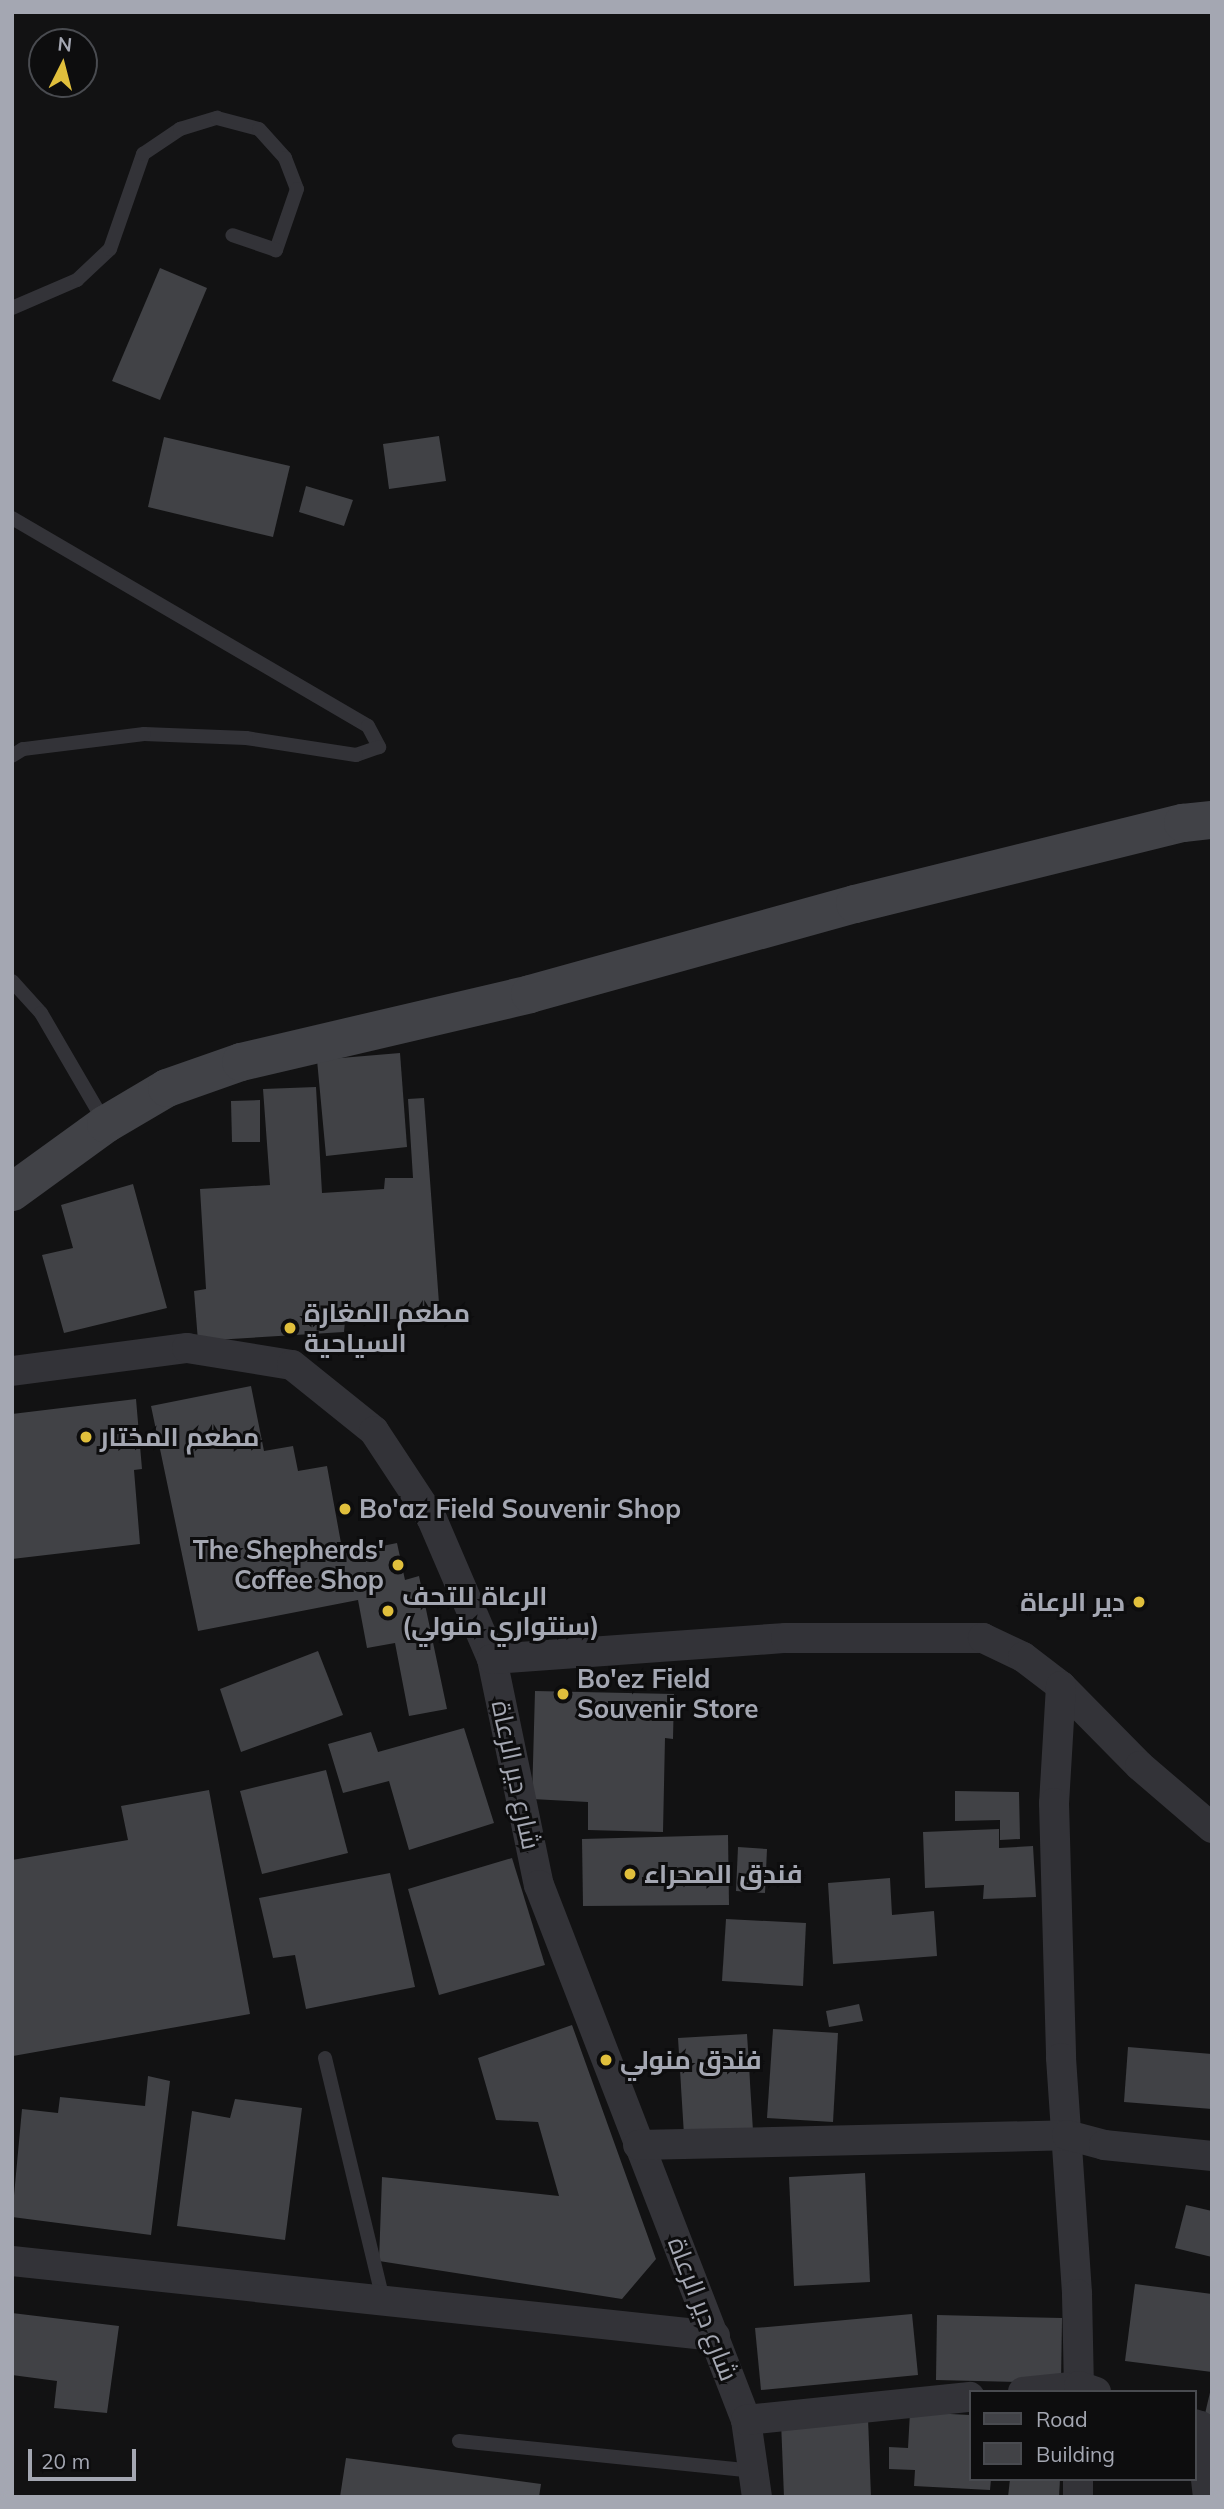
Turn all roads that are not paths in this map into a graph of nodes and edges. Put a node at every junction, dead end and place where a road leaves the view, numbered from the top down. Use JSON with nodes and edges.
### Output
{"nodes":[{"id":1,"x":232,"y":235,"type":"dead end"},
{"id":2,"x":12,"y":308,"type":"edge"},
{"id":3,"x":12,"y":518,"type":"edge"},
{"id":4,"x":12,"y":757,"type":"edge"},
{"id":5,"x":1212,"y":820,"type":"edge"},
{"id":6,"x":12,"y":981,"type":"edge"},
{"id":7,"x":106,"y":1124,"type":"junction"},
{"id":8,"x":12,"y":1192,"type":"edge"},
{"id":9,"x":12,"y":1371,"type":"edge"},
{"id":10,"x":492,"y":1659,"type":"junction"},
{"id":11,"x":1060,"y":1686,"type":"junction"},
{"id":12,"x":1212,"y":1828,"type":"edge"},
{"id":13,"x":325,"y":2058,"type":"dead end"},
{"id":14,"x":1066,"y":2135,"type":"junction"},
{"id":15,"x":638,"y":2145,"type":"junction"},
{"id":16,"x":1212,"y":2157,"type":"edge"},
{"id":17,"x":12,"y":2261,"type":"edge"},
{"id":18,"x":383,"y":2300,"type":"junction"},
{"id":19,"x":715,"y":2336,"type":"junction"},
{"id":20,"x":1085,"y":2390,"type":"edge"},
{"id":21,"x":968,"y":2397,"type":"edge"},
{"id":22,"x":746,"y":2420,"type":"junction"},
{"id":23,"x":1196,"y":2425,"type":"edge"},
{"id":24,"x":459,"y":2441,"type":"dead end"},
{"id":25,"x":755,"y":2484,"type":"edge"},
{"id":26,"x":1208,"y":2497,"type":"edge"}],
"edges":[{"from":1,"to":2,"type":"lane"},
{"from":3,"to":4,"type":"lane"},
{"from":5,"to":7,"type":"street"},
{"from":6,"to":7,"type":"lane"},
{"from":7,"to":8,"type":"street"},
{"from":9,"to":10,"type":"street","name":"شارع دير الرعاة"},
{"from":10,"to":11,"type":"street"},
{"from":10,"to":15,"type":"street","name":"شارع دير الرعاة"},
{"from":11,"to":12,"type":"street"},
{"from":11,"to":14,"type":"street"},
{"from":13,"to":18,"type":"lane"},
{"from":14,"to":15,"type":"street"},
{"from":14,"to":16,"type":"street"},
{"from":14,"to":20,"type":"street"},
{"from":15,"to":19,"type":"street","name":"شارع دير الرعاة"},
{"from":17,"to":18,"type":"street"},
{"from":18,"to":19,"type":"street"},
{"from":19,"to":22,"type":"street","name":"شارع دير الرعاة"},
{"from":21,"to":22,"type":"street"},
{"from":22,"to":25,"type":"street","name":"شارع دير الرعاة"},
{"from":23,"to":26,"type":"street"},
{"from":24,"to":25,"type":"lane"}]}
